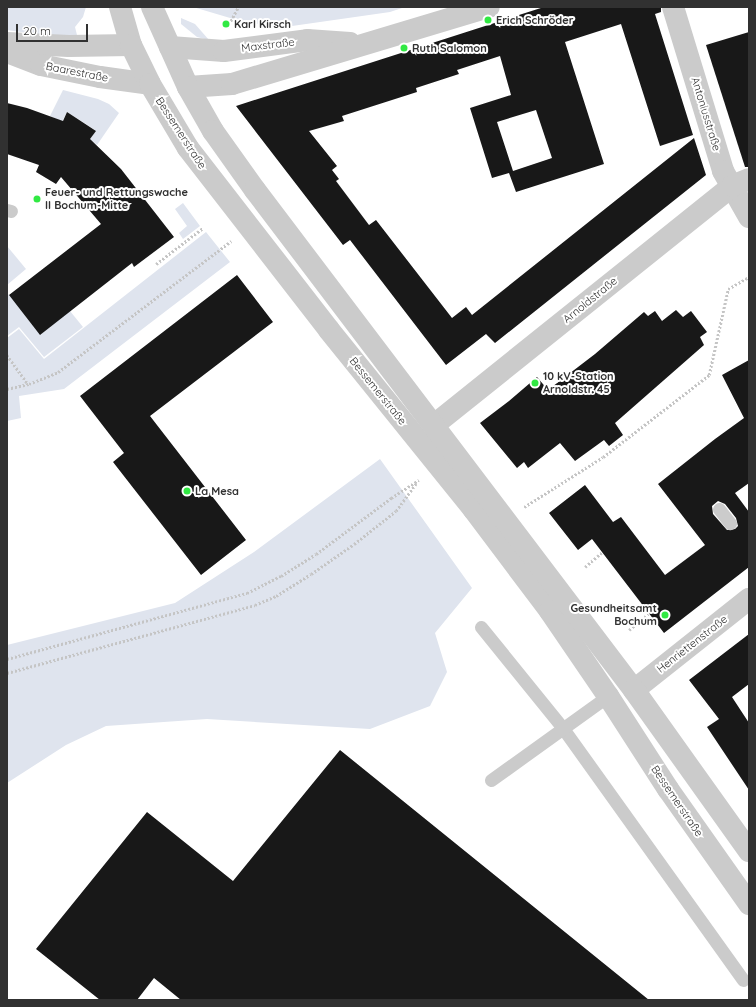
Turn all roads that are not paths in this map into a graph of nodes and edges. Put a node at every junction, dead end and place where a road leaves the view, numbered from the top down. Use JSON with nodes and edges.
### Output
{"nodes":[{"id":1,"x":120,"y":7,"type":"edge"},
{"id":2,"x":152,"y":7,"type":"edge"},
{"id":3,"x":489,"y":7,"type":"edge"},
{"id":4,"x":673,"y":7,"type":"edge"},
{"id":5,"x":7,"y":43,"type":"edge"},
{"id":6,"x":366,"y":44,"type":"junction"},
{"id":7,"x":131,"y":45,"type":"junction"},
{"id":8,"x":170,"y":47,"type":"junction"},
{"id":9,"x":7,"y":52,"type":"edge"},
{"id":10,"x":150,"y":84,"type":"junction"},
{"id":11,"x":188,"y":87,"type":"junction"},
{"id":12,"x":741,"y":183,"type":"edge"},
{"id":13,"x":749,"y":217,"type":"edge"},
{"id":14,"x":434,"y":425,"type":"junction"},
{"id":15,"x":719,"y":509,"type":"dead end"},
{"id":16,"x":730,"y":523,"type":"dead end"},
{"id":17,"x":749,"y":599,"type":"edge"},
{"id":18,"x":481,"y":627,"type":"dead end"},
{"id":19,"x":634,"y":690,"type":"junction"},
{"id":20,"x":608,"y":696,"type":"junction"},
{"id":21,"x":562,"y":727,"type":"junction"},
{"id":22,"x":491,"y":780,"type":"dead end"},
{"id":23,"x":749,"y":851,"type":"edge"},
{"id":24,"x":749,"y":904,"type":"edge"},
{"id":25,"x":743,"y":980,"type":"dead end"}],
"edges":[{"from":1,"to":7,"type":"street","name":"Bessemerstraße"},
{"from":2,"to":8,"type":"street","name":"Bessemerstraße"},
{"from":3,"to":6,"type":"street","name":"Maxstraße"},
{"from":4,"to":12,"type":"street","name":"Antoniusstraße"},
{"from":5,"to":7,"type":"street","name":"Baarestraße"},
{"from":6,"to":8,"type":"street","name":"Maxstraße"},
{"from":6,"to":11,"type":"street","name":"Maxstraße"},
{"from":7,"to":8,"type":"street"},
{"from":7,"to":10,"type":"street","name":"Bessemerstraße"},
{"from":8,"to":11,"type":"street","name":"Bessemerstraße"},
{"from":9,"to":10,"type":"street","name":"Baarestraße"},
{"from":10,"to":11,"type":"street","name":"Bessemerstraße"},
{"from":10,"to":20,"type":"street","name":"Bessemerstraße"},
{"from":11,"to":14,"type":"street","name":"Bessemerstraße"},
{"from":12,"to":13,"type":"street","name":"Antoniusstraße"},
{"from":12,"to":14,"type":"street","name":"Arnoldstraße"},
{"from":14,"to":19,"type":"street","name":"Bessemerstraße"},
{"from":15,"to":16,"type":"lane"},
{"from":17,"to":19,"type":"street","name":"Henriettenstraße"},
{"from":18,"to":21,"type":"lane"},
{"from":19,"to":20,"type":"street"},
{"from":19,"to":23,"type":"street","name":"Bessemerstraße"},
{"from":20,"to":21,"type":"lane"},
{"from":20,"to":24,"type":"street","name":"Bessemerstraße"},
{"from":21,"to":22,"type":"lane"},
{"from":21,"to":25,"type":"lane"}]}
